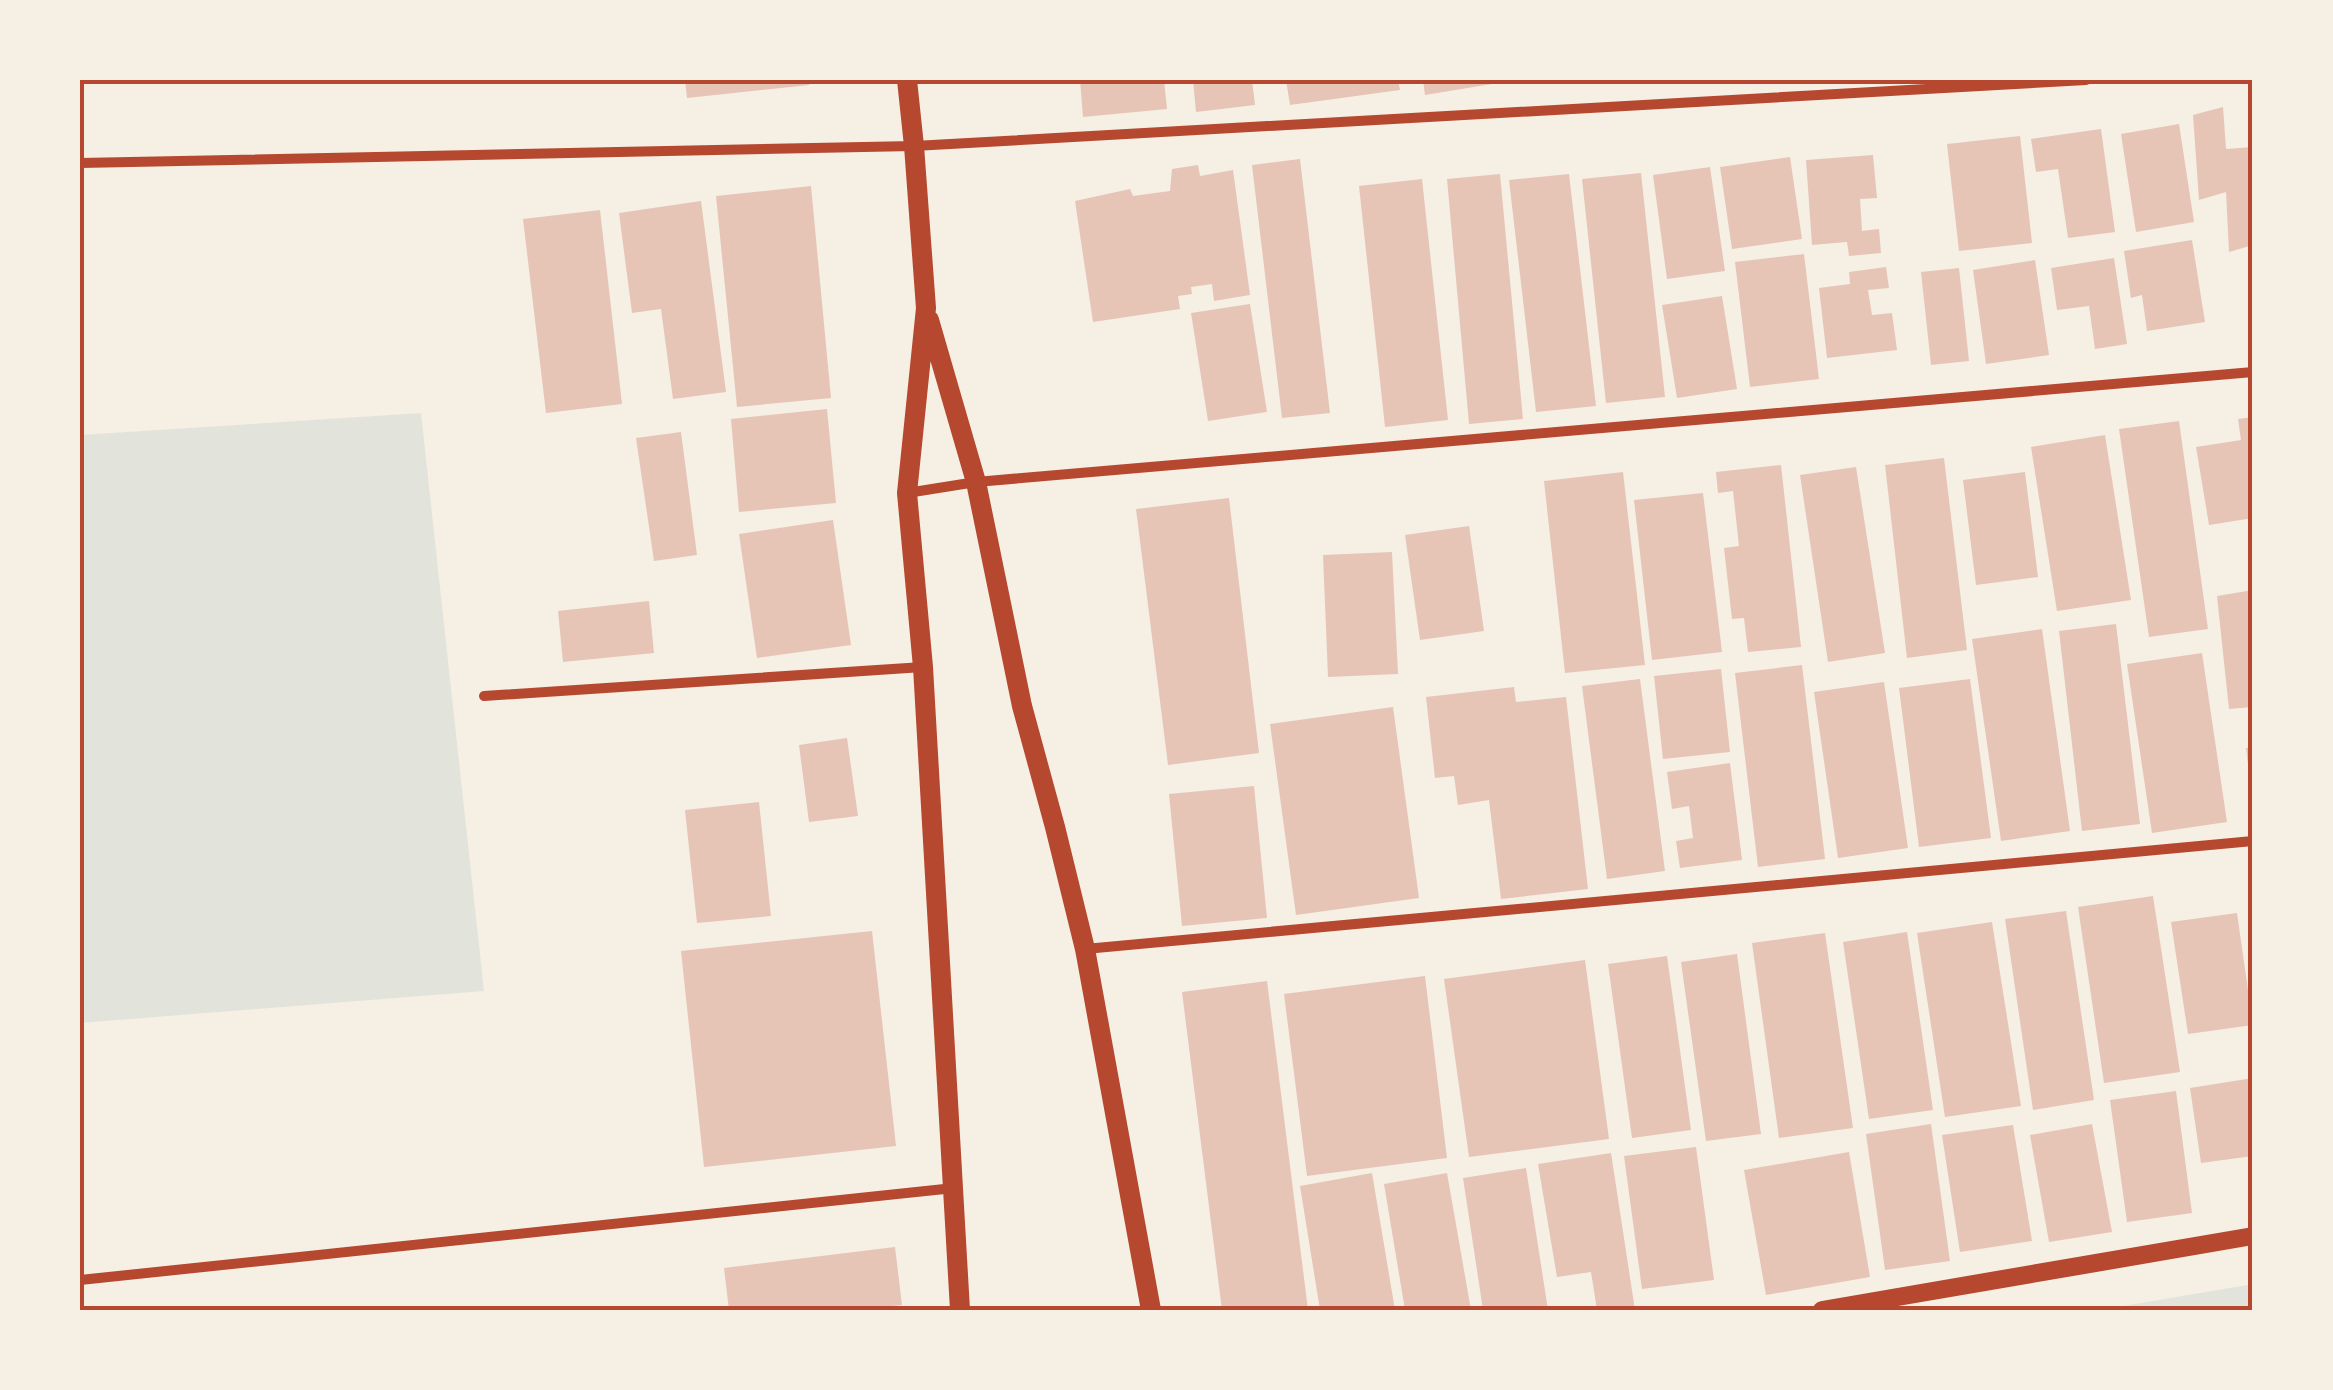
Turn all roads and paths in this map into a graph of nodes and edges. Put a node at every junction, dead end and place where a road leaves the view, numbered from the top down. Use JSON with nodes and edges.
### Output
{"nodes":[{"id":1,"x":906,"y":80,"type":"edge"},
{"id":2,"x":2086,"y":80,"type":"edge"},
{"id":3,"x":914,"y":146,"type":"junction"},
{"id":4,"x":80,"y":163,"type":"edge"},
{"id":5,"x":926,"y":308,"type":"junction"},
{"id":6,"x":2253,"y":372,"type":"edge"},
{"id":7,"x":976,"y":482,"type":"junction"},
{"id":8,"x":907,"y":493,"type":"junction"},
{"id":9,"x":922,"y":667,"type":"junction"},
{"id":10,"x":484,"y":696,"type":"dead end"},
{"id":11,"x":2253,"y":841,"type":"edge"},
{"id":12,"x":1085,"y":949,"type":"junction"},
{"id":13,"x":955,"y":1188,"type":"junction"},
{"id":14,"x":2253,"y":1236,"type":"edge"},
{"id":15,"x":80,"y":1280,"type":"edge"},
{"id":16,"x":960,"y":1310,"type":"edge"},
{"id":17,"x":1151,"y":1310,"type":"edge"},
{"id":18,"x":1822,"y":1310,"type":"edge"}],
"edges":[{"from":1,"to":3,"type":"main road"},
{"from":2,"to":3,"type":"street"},
{"from":3,"to":4,"type":"street"},
{"from":3,"to":5,"type":"main road"},
{"from":5,"to":7,"type":"main road"},
{"from":5,"to":8,"type":"main road"},
{"from":6,"to":7,"type":"street"},
{"from":7,"to":8,"type":"street"},
{"from":7,"to":12,"type":"main road"},
{"from":8,"to":9,"type":"main road"},
{"from":9,"to":10,"type":"street"},
{"from":9,"to":13,"type":"main road"},
{"from":11,"to":12,"type":"street"},
{"from":12,"to":17,"type":"main road"},
{"from":13,"to":15,"type":"street"},
{"from":13,"to":16,"type":"main road"},
{"from":14,"to":18,"type":"street"}]}
